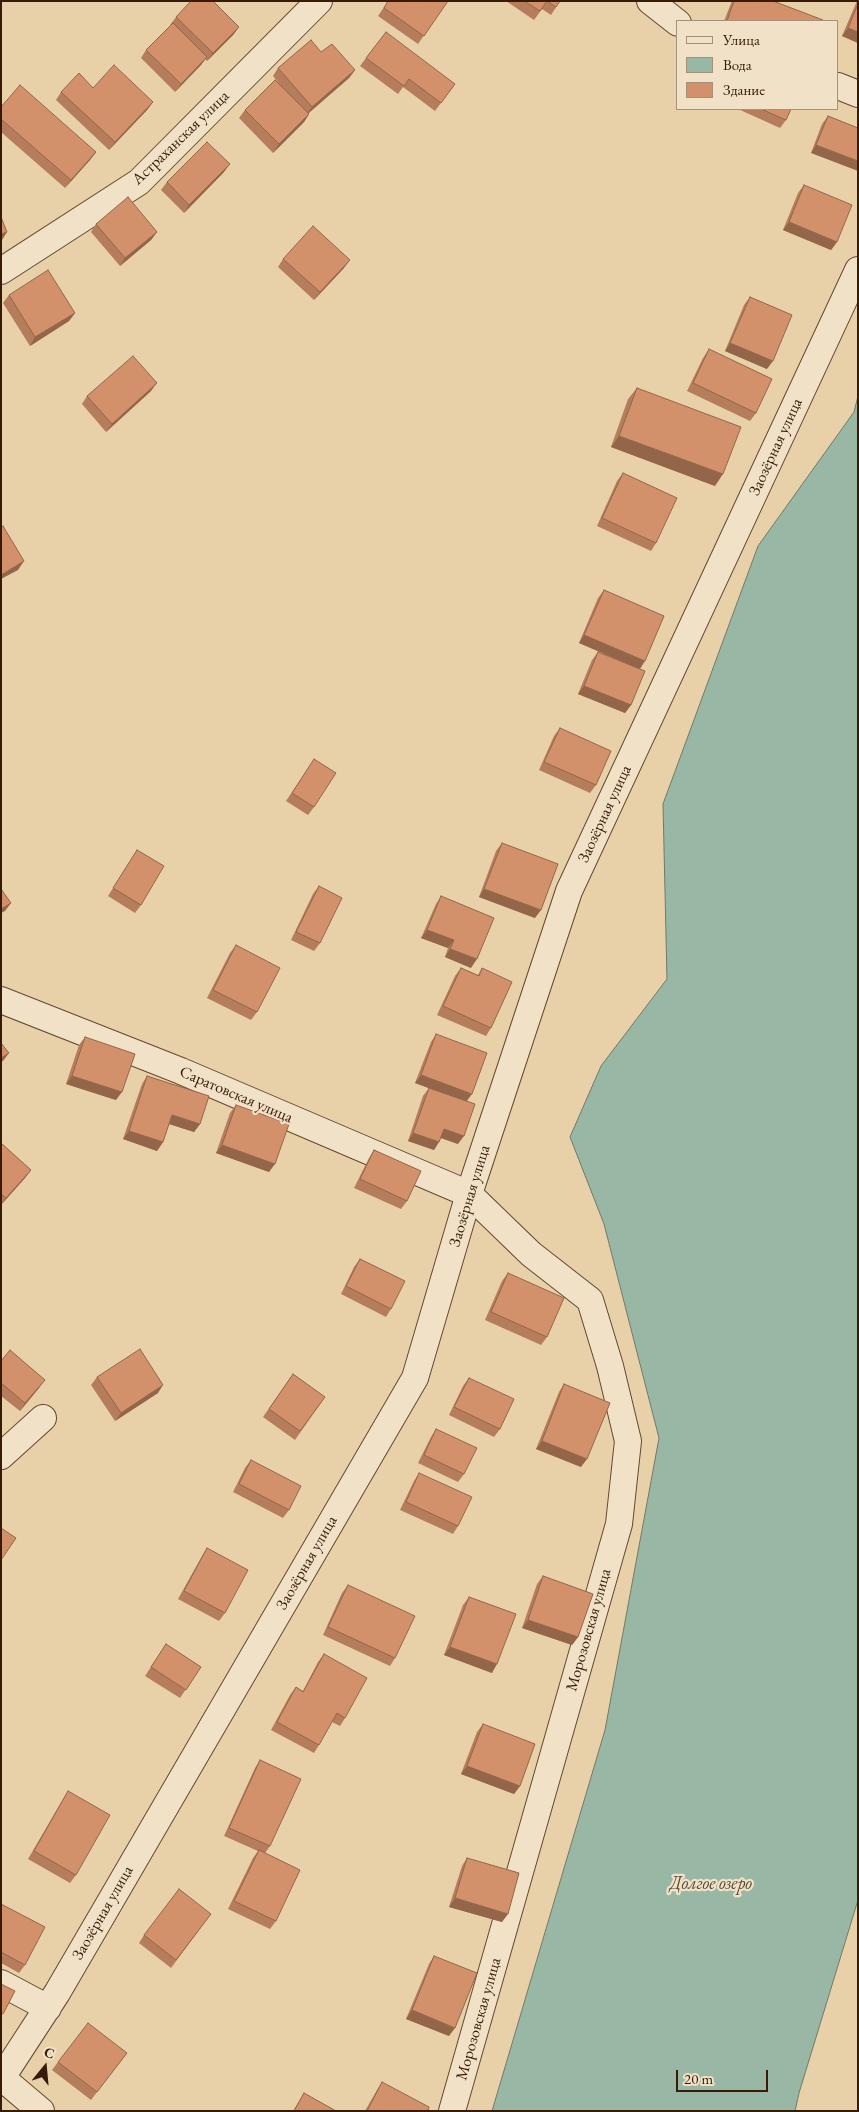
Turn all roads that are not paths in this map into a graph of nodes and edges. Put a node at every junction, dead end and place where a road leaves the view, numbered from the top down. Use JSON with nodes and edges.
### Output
{"nodes":[{"id":1,"x":319,"y":1,"type":"edge"},
{"id":2,"x":650,"y":1,"type":"edge"},
{"id":3,"x":676,"y":21,"type":"edge"},
{"id":4,"x":839,"y":86,"type":"edge"},
{"id":5,"x":858,"y":94,"type":"edge"},
{"id":6,"x":858,"y":270,"type":"edge"},
{"id":7,"x":1,"y":271,"type":"edge"},
{"id":8,"x":1,"y":1000,"type":"edge"},
{"id":9,"x":469,"y":1194,"type":"junction"},
{"id":10,"x":43,"y":1418,"type":"dead end"},
{"id":11,"x":1,"y":1456,"type":"edge"},
{"id":12,"x":1,"y":1983,"type":"edge"},
{"id":13,"x":48,"y":2008,"type":"junction"},
{"id":14,"x":2,"y":2079,"type":"edge"},
{"id":15,"x":41,"y":2111,"type":"edge"},
{"id":16,"x":452,"y":2111,"type":"edge"}],
"edges":[{"from":1,"to":7,"type":"street","name":"Астраханская улица"},
{"from":2,"to":3,"type":"street"},
{"from":4,"to":5,"type":"street"},
{"from":6,"to":9,"type":"street","name":"Заозёрная улица"},
{"from":8,"to":9,"type":"street","name":"Саратовская улица"},
{"from":9,"to":13,"type":"street","name":"Заозёрная улица"},
{"from":9,"to":16,"type":"street","name":"Морозовская улица"},
{"from":10,"to":11,"type":"street"},
{"from":12,"to":13,"type":"street"},
{"from":13,"to":14,"type":"street","name":"Заозёрная улица"},
{"from":14,"to":15,"type":"street"}]}
